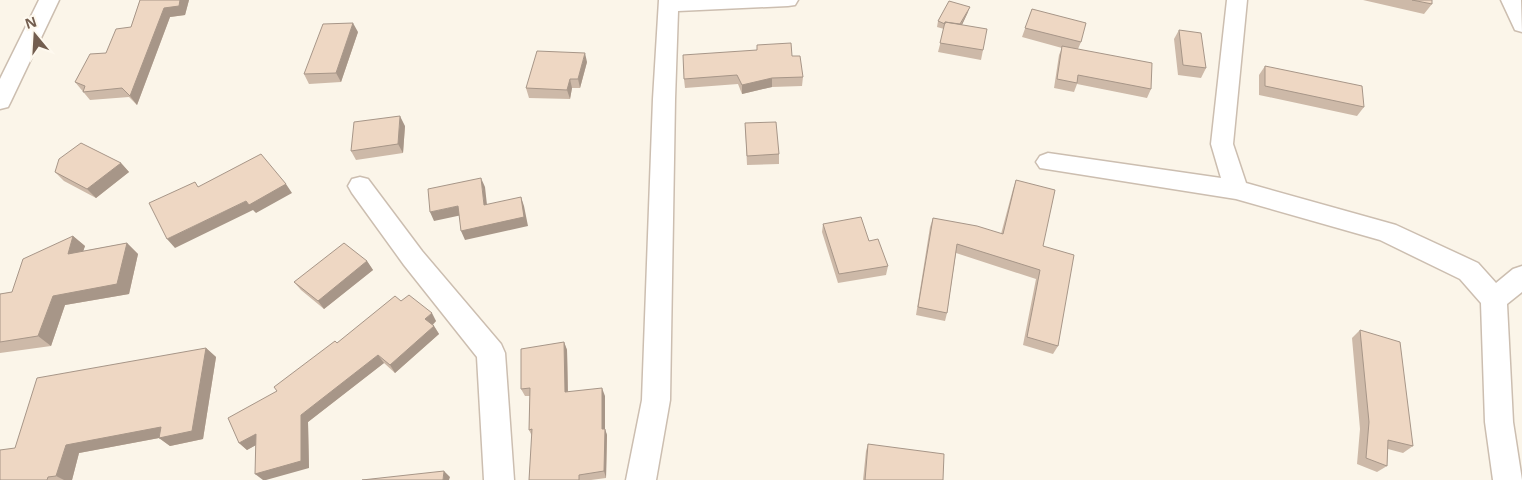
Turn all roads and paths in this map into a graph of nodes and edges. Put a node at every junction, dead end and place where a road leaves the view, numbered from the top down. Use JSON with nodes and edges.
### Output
{"nodes":[{"id":1,"x":49,"y":0,"type":"edge"},
{"id":2,"x":788,"y":0,"type":"edge"},
{"id":3,"x":1237,"y":0,"type":"edge"},
{"id":4,"x":1511,"y":0,"type":"edge"},
{"id":5,"x":668,"y":3,"type":"edge"},
{"id":6,"x":1522,"y":25,"type":"edge"},
{"id":7,"x":0,"y":101,"type":"edge"},
{"id":8,"x":1048,"y":162,"type":"dead end"},
{"id":9,"x":360,"y":186,"type":"dead end"},
{"id":10,"x":1236,"y":190,"type":"junction"},
{"id":11,"x":1522,"y":276,"type":"edge"},
{"id":12,"x":1494,"y":300,"type":"junction"},
{"id":13,"x":499,"y":480,"type":"edge"},
{"id":14,"x":641,"y":480,"type":"edge"},
{"id":15,"x":1508,"y":480,"type":"edge"}],
"edges":[{"from":1,"to":7,"type":"street"},
{"from":2,"to":5,"type":"street"},
{"from":3,"to":10,"type":"street"},
{"from":4,"to":6,"type":"street"},
{"from":5,"to":14,"type":"street"},
{"from":8,"to":10,"type":"street"},
{"from":9,"to":13,"type":"street"},
{"from":10,"to":12,"type":"street"},
{"from":11,"to":12,"type":"street"},
{"from":12,"to":15,"type":"street"}]}
